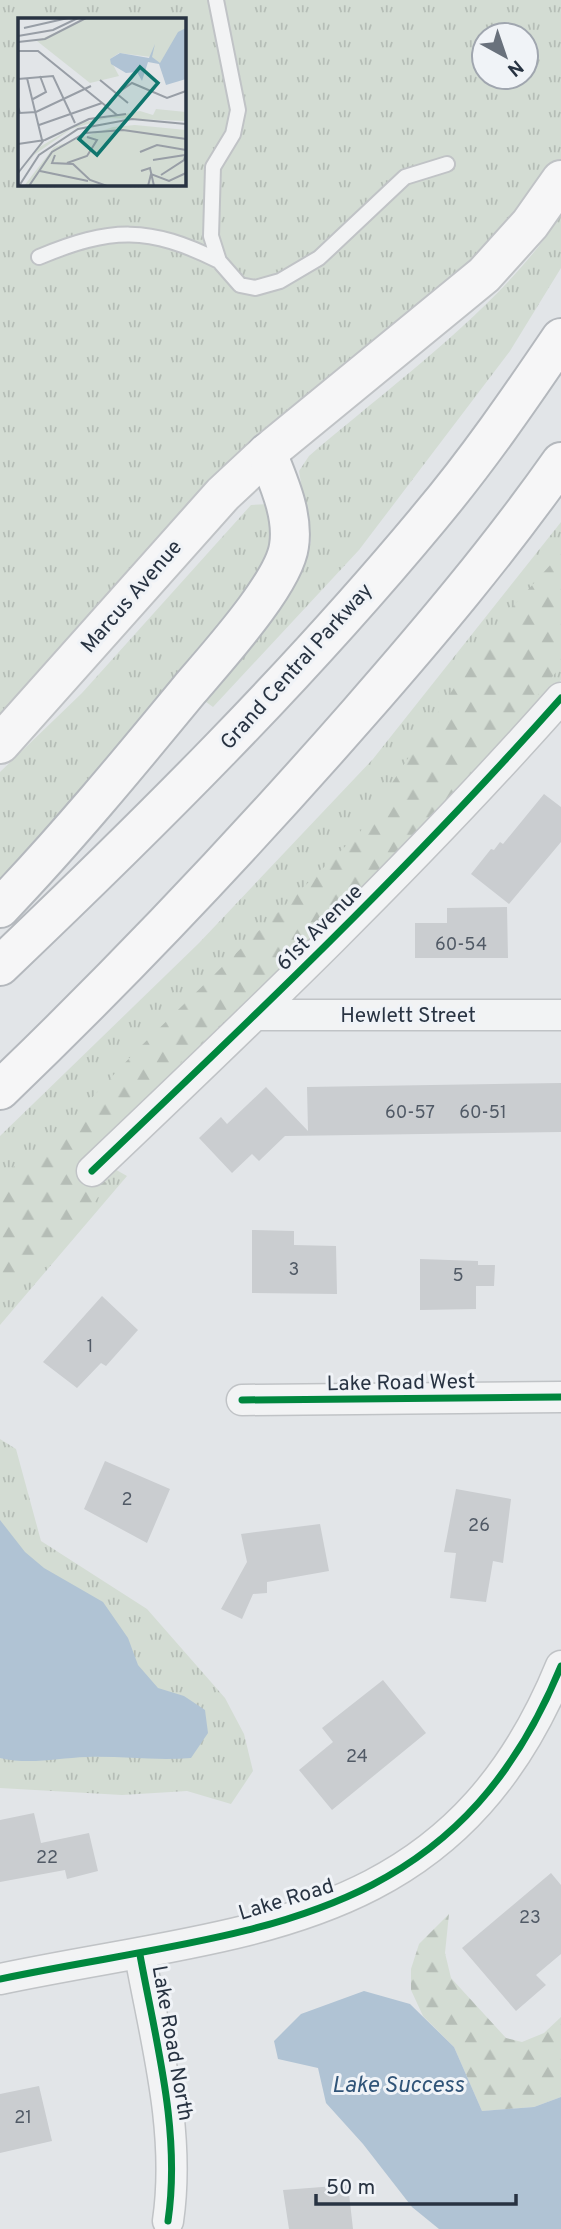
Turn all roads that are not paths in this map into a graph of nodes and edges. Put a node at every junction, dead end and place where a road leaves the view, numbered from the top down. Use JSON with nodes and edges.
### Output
{"nodes":[{"id":1,"x":216,"y":0,"type":"edge"},
{"id":2,"x":447,"y":164,"type":"dead end"},
{"id":3,"x":561,"y":180,"type":"edge"},
{"id":4,"x":39,"y":257,"type":"dead end"},
{"id":5,"x":219,"y":261,"type":"junction"},
{"id":6,"x":561,"y":338,"type":"edge"},
{"id":7,"x":267,"y":453,"type":"junction"},
{"id":8,"x":561,"y":462,"type":"edge"},
{"id":9,"x":561,"y":698,"type":"edge"},
{"id":10,"x":0,"y":744,"type":"edge"},
{"id":11,"x":0,"y":908,"type":"edge"},
{"id":12,"x":0,"y":966,"type":"edge"},
{"id":13,"x":255,"y":1015,"type":"junction"},
{"id":14,"x":561,"y":1015,"type":"edge"},
{"id":15,"x":0,"y":1090,"type":"edge"},
{"id":16,"x":92,"y":1171,"type":"dead end"},
{"id":17,"x":561,"y":1397,"type":"edge"},
{"id":18,"x":242,"y":1400,"type":"dead end"},
{"id":19,"x":561,"y":1666,"type":"edge"},
{"id":20,"x":140,"y":1955,"type":"junction"},
{"id":21,"x":0,"y":1979,"type":"edge"},
{"id":22,"x":169,"y":2221,"type":"dead end"}],
"edges":[{"from":1,"to":5,"type":"lane"},
{"from":2,"to":5,"type":"lane"},
{"from":3,"to":7,"type":"main road","name":"Marcus Avenue"},
{"from":4,"to":5,"type":"lane"},
{"from":6,"to":12,"type":"main road","name":"Grand Central Parkway"},
{"from":7,"to":10,"type":"main road","name":"Marcus Avenue"},
{"from":7,"to":11,"type":"main road"},
{"from":8,"to":15,"type":"main road"},
{"from":9,"to":13,"type":"street","name":"61st Avenue"},
{"from":13,"to":14,"type":"street","name":"Hewlett Street"},
{"from":13,"to":16,"type":"street","name":"61st Avenue"},
{"from":17,"to":18,"type":"street","name":"Lake Road West"},
{"from":19,"to":20,"type":"street","name":"Lake Road"},
{"from":20,"to":21,"type":"street","name":"Lake Road"},
{"from":20,"to":22,"type":"street","name":"Lake Road North"}]}
